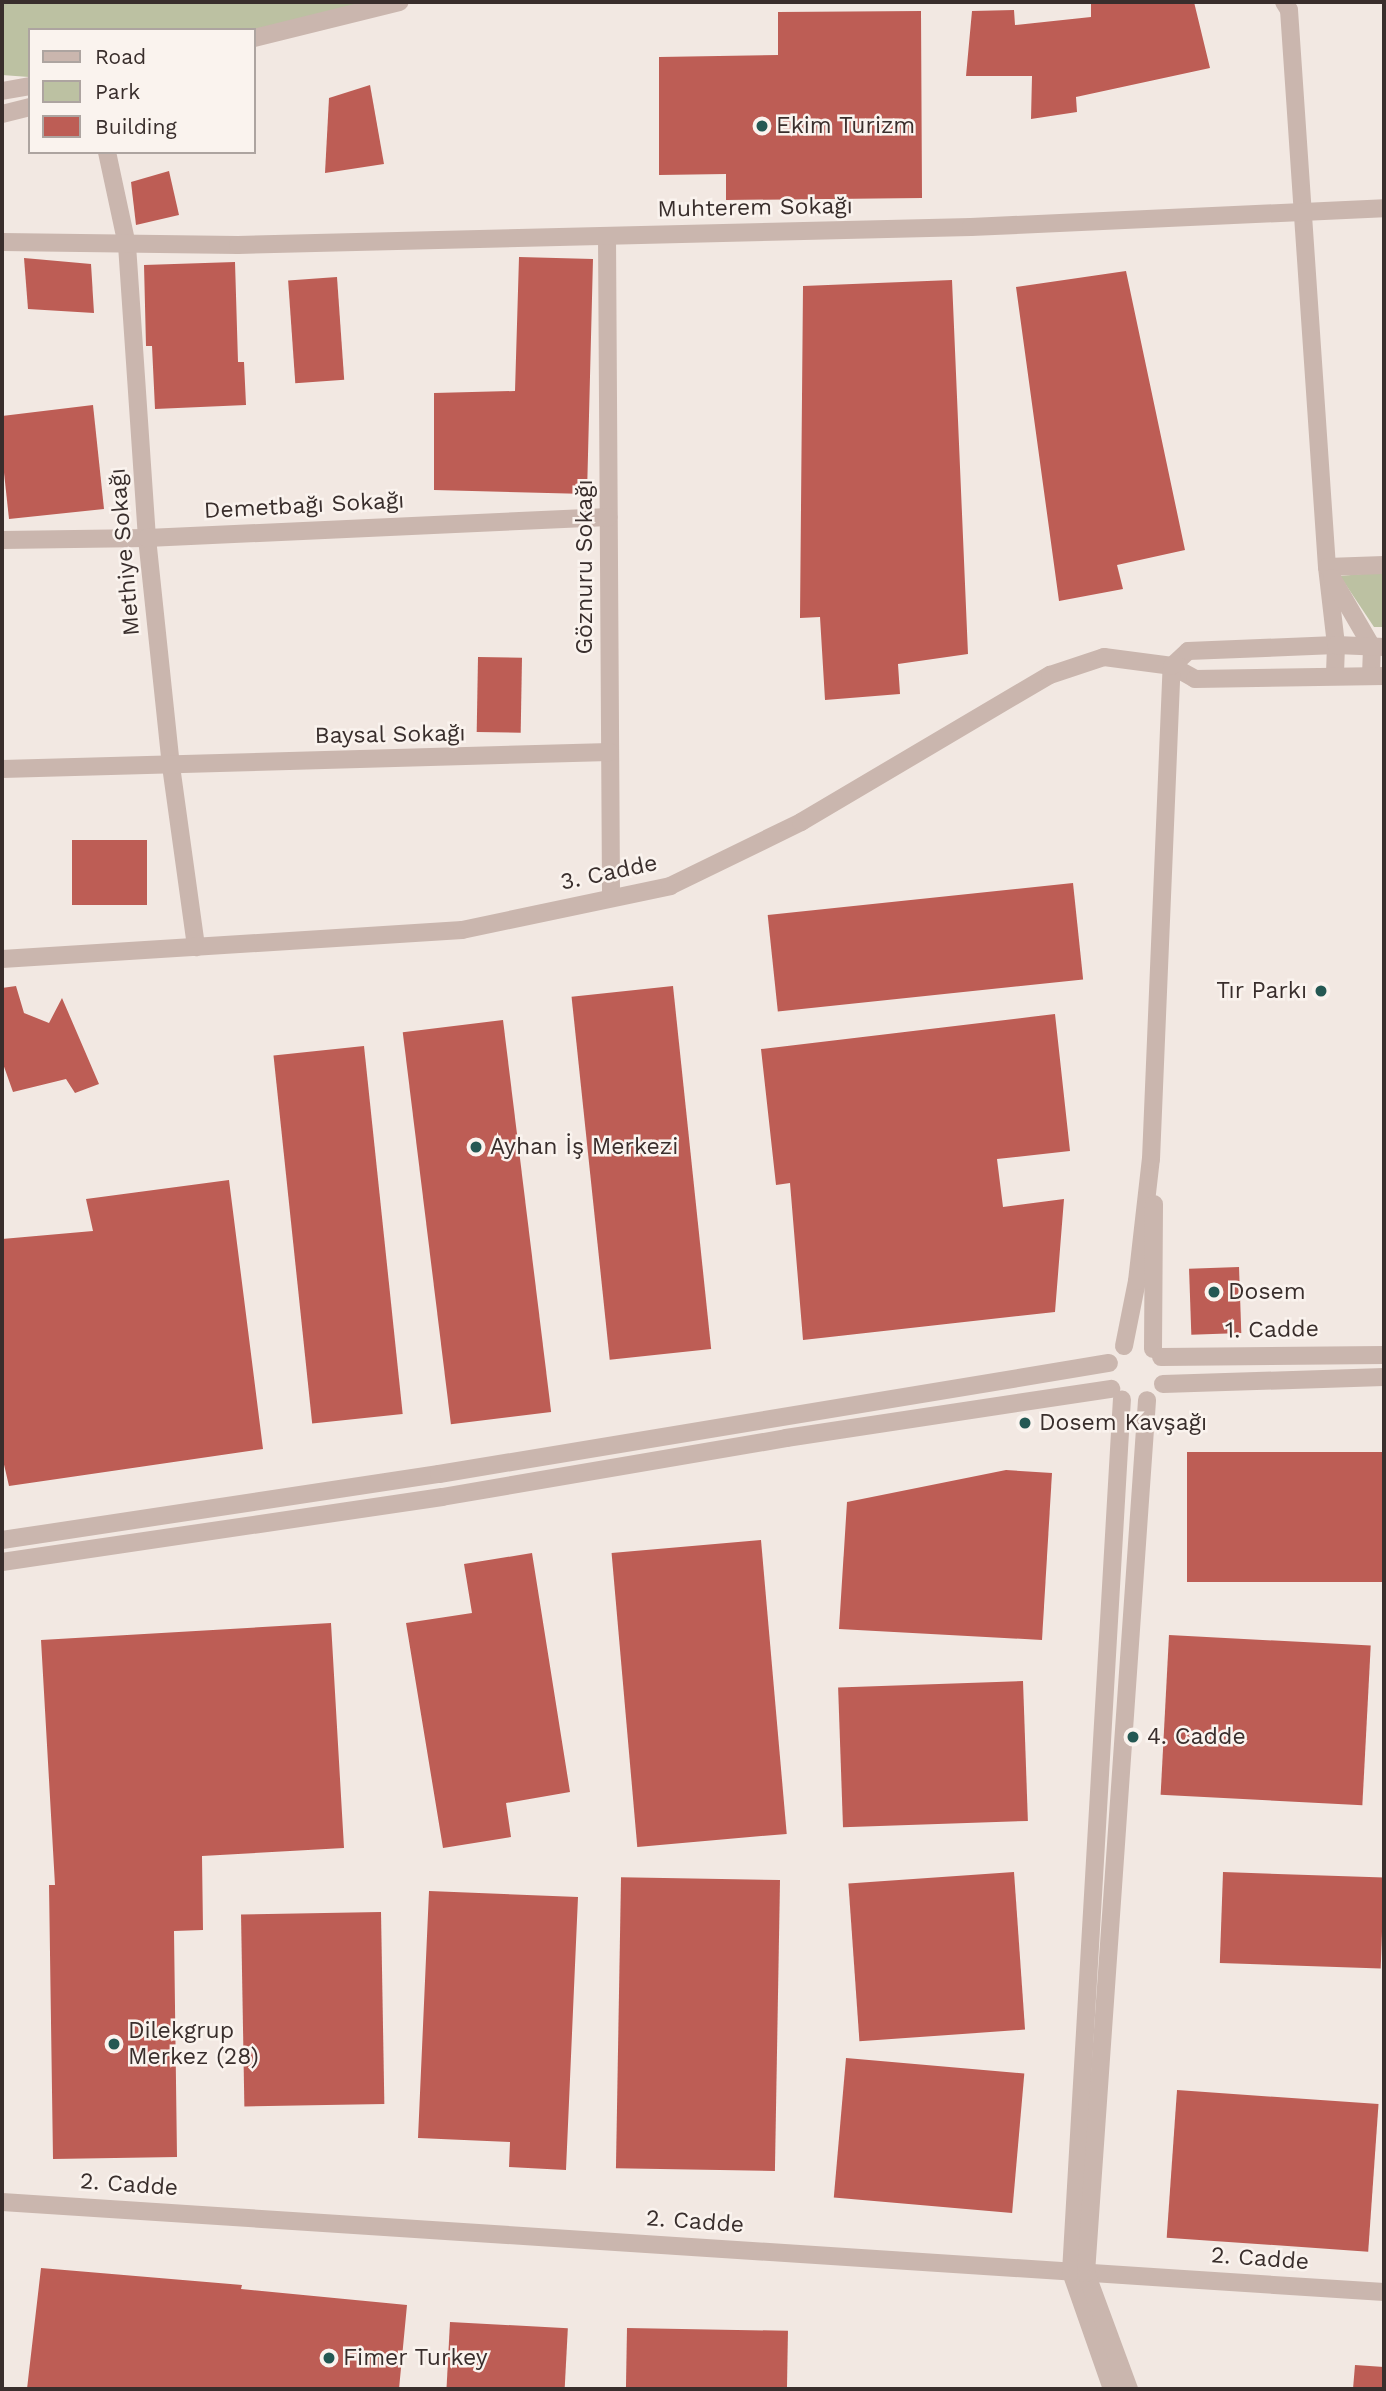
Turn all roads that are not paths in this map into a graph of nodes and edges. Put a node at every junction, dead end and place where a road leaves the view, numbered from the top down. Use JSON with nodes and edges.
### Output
{"nodes":[{"id":1,"x":400,"y":2,"type":"edge"},
{"id":2,"x":1284,"y":2,"type":"edge"},
{"id":3,"x":256,"y":39,"type":"edge"},
{"id":4,"x":28,"y":86,"type":"edge"},
{"id":5,"x":2,"y":91,"type":"edge"},
{"id":6,"x":28,"y":108,"type":"edge"},
{"id":7,"x":2,"y":114,"type":"edge"},
{"id":8,"x":107,"y":154,"type":"edge"},
{"id":9,"x":1384,"y":208,"type":"edge"},
{"id":10,"x":1304,"y":211,"type":"junction"},
{"id":11,"x":607,"y":236,"type":"junction"},
{"id":12,"x":2,"y":242,"type":"edge"},
{"id":13,"x":127,"y":245,"type":"junction"},
{"id":14,"x":609,"y":517,"type":"junction"},
{"id":15,"x":147,"y":538,"type":"junction"},
{"id":16,"x":2,"y":540,"type":"edge"},
{"id":17,"x":1384,"y":565,"type":"edge"},
{"id":18,"x":1327,"y":568,"type":"junction"},
{"id":19,"x":1336,"y":645,"type":"junction"},
{"id":20,"x":1378,"y":647,"type":"edge"},
{"id":21,"x":1172,"y":666,"type":"junction"},
{"id":22,"x":1335,"y":676,"type":"junction"},
{"id":23,"x":1378,"y":676,"type":"edge"},
{"id":24,"x":610,"y":752,"type":"junction"},
{"id":25,"x":171,"y":766,"type":"junction"},
{"id":26,"x":2,"y":769,"type":"edge"},
{"id":27,"x":611,"y":898,"type":"junction"},
{"id":28,"x":196,"y":947,"type":"junction"},
{"id":29,"x":2,"y":960,"type":"edge"},
{"id":30,"x":1151,"y":1159,"type":"junction"},
{"id":31,"x":1124,"y":1346,"type":"junction"},
{"id":32,"x":1157,"y":1353,"type":"junction"},
{"id":33,"x":1356,"y":1354,"type":"junction"},
{"id":34,"x":1382,"y":1355,"type":"edge"},
{"id":35,"x":1109,"y":1363,"type":"junction"},
{"id":36,"x":1357,"y":1377,"type":"junction"},
{"id":37,"x":1382,"y":1377,"type":"edge"},
{"id":38,"x":1163,"y":1384,"type":"junction"},
{"id":39,"x":1117,"y":1394,"type":"junction"},
{"id":40,"x":1147,"y":1400,"type":"junction"},
{"id":41,"x":2,"y":1540,"type":"edge"},
{"id":42,"x":2,"y":1562,"type":"edge"},
{"id":43,"x":1108,"y":1635,"type":"junction"},
{"id":44,"x":1131,"y":1636,"type":"junction"},
{"id":45,"x":1095,"y":1861,"type":"junction"},
{"id":46,"x":1115,"y":1863,"type":"junction"},
{"id":47,"x":1086,"y":2010,"type":"junction"},
{"id":48,"x":1105,"y":2010,"type":"junction"},
{"id":49,"x":1094,"y":2030,"type":"junction"},
{"id":50,"x":2,"y":2202,"type":"edge"},
{"id":51,"x":1078,"y":2272,"type":"junction"},
{"id":52,"x":1384,"y":2292,"type":"edge"},
{"id":53,"x":1112,"y":2389,"type":"edge"},
{"id":54,"x":1129,"y":2389,"type":"edge"}],
"edges":[{"from":1,"to":3,"type":"street"},
{"from":2,"to":10,"type":"street"},
{"from":4,"to":5,"type":"street"},
{"from":6,"to":7,"type":"street"},
{"from":8,"to":13,"type":"street","name":"Methiye Sokağı"},
{"from":9,"to":10,"type":"street","name":"Muhterem Sokağı"},
{"from":10,"to":11,"type":"street","name":"Muhterem Sokağı"},
{"from":10,"to":18,"type":"street"},
{"from":11,"to":13,"type":"street","name":"Muhterem Sokağı"},
{"from":11,"to":14,"type":"street","name":"Göznuru Sokağı"},
{"from":12,"to":13,"type":"street","name":"Muhterem Sokağı"},
{"from":13,"to":15,"type":"street","name":"Methiye Sokağı"},
{"from":14,"to":15,"type":"street","name":"Demetbağı Sokağı"},
{"from":14,"to":24,"type":"street","name":"Göznuru Sokağı"},
{"from":15,"to":16,"type":"street","name":"Demetbağı Sokağı"},
{"from":15,"to":25,"type":"street","name":"Methiye Sokağı"},
{"from":17,"to":18,"type":"street"},
{"from":18,"to":19,"type":"street"},
{"from":18,"to":20,"type":"street"},
{"from":19,"to":20,"type":"street"},
{"from":19,"to":21,"type":"street"},
{"from":19,"to":22,"type":"street"},
{"from":20,"to":23,"type":"street"},
{"from":21,"to":22,"type":"street","name":"3. Cadde"},
{"from":21,"to":27,"type":"street","name":"3. Cadde"},
{"from":21,"to":30,"type":"street"},
{"from":22,"to":23,"type":"street","name":"3. Cadde"},
{"from":24,"to":25,"type":"street","name":"Baysal Sokağı"},
{"from":24,"to":27,"type":"street","name":"Göznuru Sokağı"},
{"from":25,"to":26,"type":"street","name":"Baysal Sokağı"},
{"from":25,"to":28,"type":"street","name":"Methiye Sokağı"},
{"from":27,"to":28,"type":"street","name":"3. Cadde"},
{"from":28,"to":29,"type":"street","name":"3. Cadde"},
{"from":30,"to":31,"type":"street"},
{"from":30,"to":32,"type":"street"},
{"from":31,"to":32,"type":"street"},
{"from":31,"to":35,"type":"street"},
{"from":32,"to":33,"type":"street","name":"1. Cadde"},
{"from":32,"to":38,"type":"street"},
{"from":33,"to":34,"type":"street","name":"1. Cadde"},
{"from":33,"to":36,"type":"street"},
{"from":34,"to":37,"type":"street"},
{"from":35,"to":39,"type":"street"},
{"from":35,"to":41,"type":"street"},
{"from":36,"to":37,"type":"street"},
{"from":36,"to":38,"type":"street"},
{"from":38,"to":40,"type":"street"},
{"from":39,"to":40,"type":"street"},
{"from":39,"to":42,"type":"street"},
{"from":39,"to":43,"type":"street"},
{"from":40,"to":44,"type":"street"},
{"from":43,"to":44,"type":"street"},
{"from":43,"to":45,"type":"street"},
{"from":44,"to":46,"type":"street"},
{"from":45,"to":46,"type":"street"},
{"from":45,"to":47,"type":"street"},
{"from":46,"to":48,"type":"street"},
{"from":47,"to":48,"type":"street"},
{"from":47,"to":49,"type":"street"},
{"from":48,"to":49,"type":"street"},
{"from":49,"to":51,"type":"street"},
{"from":50,"to":51,"type":"street","name":"2. Cadde"},
{"from":51,"to":52,"type":"street","name":"2. Cadde"},
{"from":51,"to":53,"type":"street"},
{"from":51,"to":54,"type":"street"}]}
